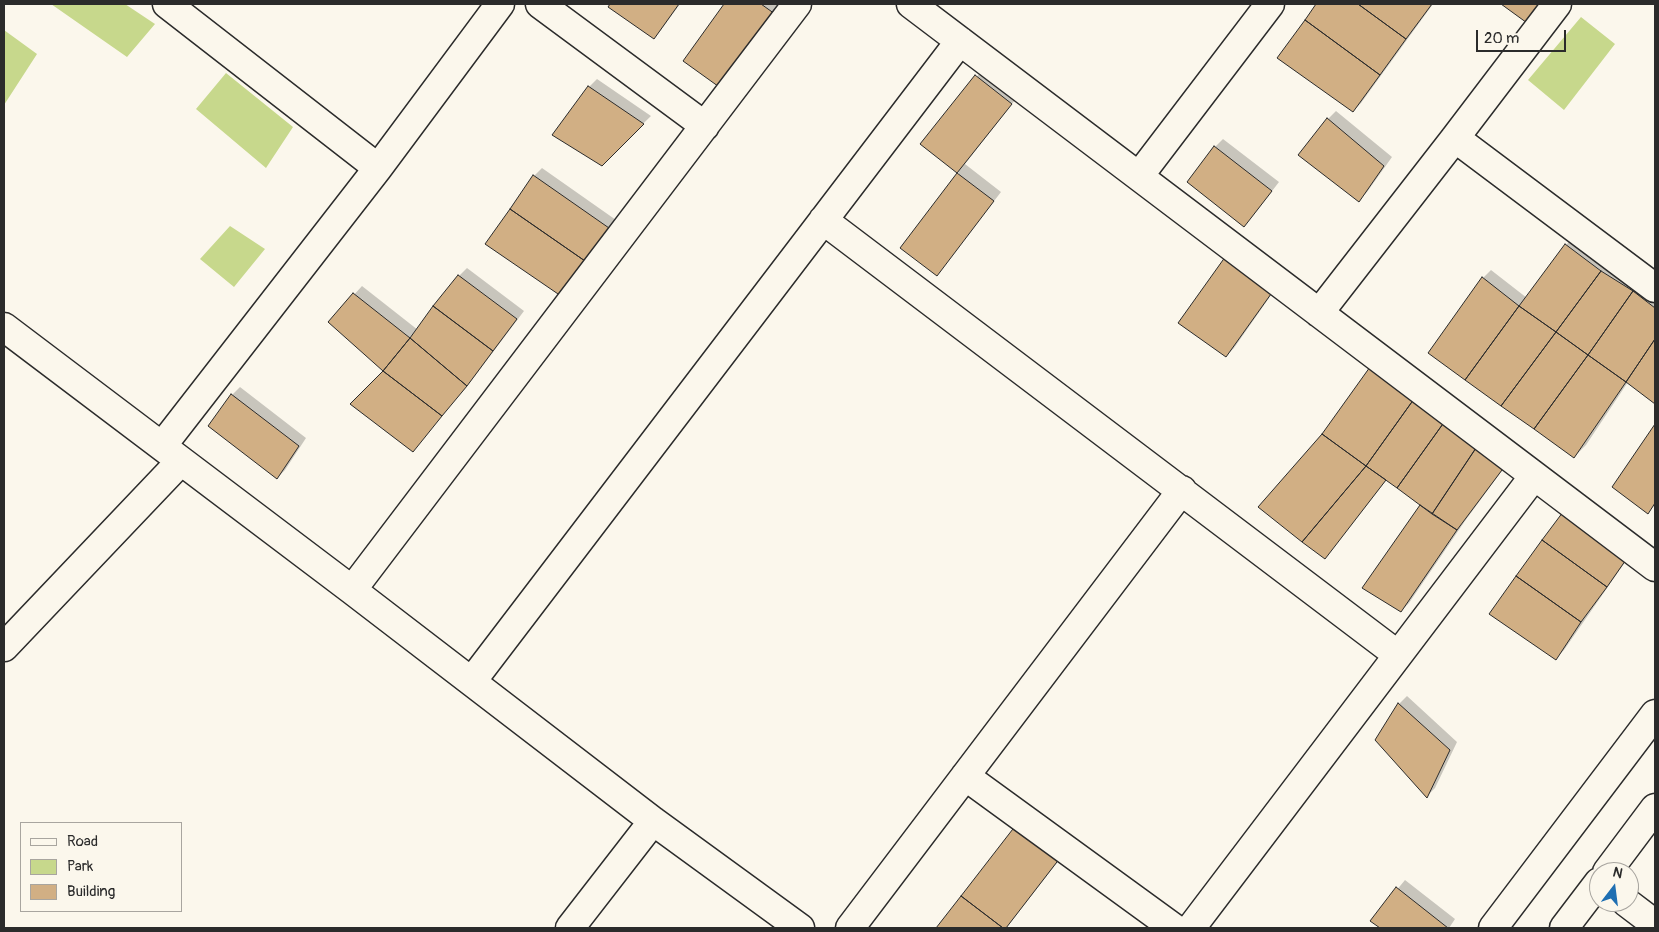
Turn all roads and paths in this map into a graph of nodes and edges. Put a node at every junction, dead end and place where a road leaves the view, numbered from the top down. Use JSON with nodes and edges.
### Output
{"nodes":[{"id":1,"x":167,"y":4,"type":"edge"},
{"id":2,"x":500,"y":4,"type":"edge"},
{"id":3,"x":540,"y":4,"type":"edge"},
{"id":4,"x":797,"y":4,"type":"edge"},
{"id":5,"x":911,"y":4,"type":"edge"},
{"id":6,"x":1270,"y":4,"type":"edge"},
{"id":7,"x":1557,"y":4,"type":"edge"},
{"id":8,"x":960,"y":40,"type":"junction"},
{"id":9,"x":705,"y":126,"type":"junction"},
{"id":10,"x":1455,"y":138,"type":"junction"},
{"id":11,"x":378,"y":168,"type":"junction"},
{"id":12,"x":1139,"y":176,"type":"junction"},
{"id":13,"x":823,"y":220,"type":"junction"},
{"id":14,"x":1655,"y":288,"type":"edge"},
{"id":15,"x":1319,"y":313,"type":"junction"},
{"id":16,"x":4,"y":327,"type":"edge"},
{"id":17,"x":171,"y":454,"type":"junction"},
{"id":18,"x":1534,"y":476,"type":"junction"},
{"id":19,"x":1182,"y":490,"type":"junction"},
{"id":20,"x":1655,"y":567,"type":"edge"},
{"id":21,"x":352,"y":590,"type":"junction"},
{"id":22,"x":4,"y":647,"type":"edge"},
{"id":23,"x":1398,"y":655,"type":"junction"},
{"id":24,"x":472,"y":681,"type":"junction"},
{"id":25,"x":1655,"y":714,"type":"edge"},
{"id":26,"x":965,"y":776,"type":"junction"},
{"id":27,"x":1655,"y":808,"type":"edge"},
{"id":28,"x":653,"y":821,"type":"junction"},
{"id":29,"x":1614,"y":862,"type":"edge"},
{"id":30,"x":1589,"y":895,"type":"edge"},
{"id":31,"x":1639,"y":912,"type":"edge"},
{"id":32,"x":1655,"y":924,"type":"edge"},
{"id":33,"x":570,"y":928,"type":"edge"},
{"id":34,"x":800,"y":928,"type":"edge"},
{"id":35,"x":850,"y":928,"type":"edge"},
{"id":36,"x":1174,"y":928,"type":"edge"},
{"id":37,"x":1191,"y":928,"type":"edge"},
{"id":38,"x":1493,"y":928,"type":"edge"},
{"id":39,"x":1564,"y":928,"type":"edge"}],
"edges":[{"from":1,"to":11,"type":"street"},
{"from":2,"to":11,"type":"street"},
{"from":3,"to":9,"type":"street"},
{"from":4,"to":9,"type":"street"},
{"from":5,"to":8,"type":"street"},
{"from":6,"to":12,"type":"street"},
{"from":7,"to":10,"type":"street"},
{"from":8,"to":12,"type":"street"},
{"from":8,"to":13,"type":"street"},
{"from":9,"to":21,"type":"street"},
{"from":10,"to":14,"type":"street"},
{"from":10,"to":15,"type":"street"},
{"from":11,"to":17,"type":"street"},
{"from":12,"to":15,"type":"street"},
{"from":13,"to":19,"type":"street"},
{"from":13,"to":24,"type":"street"},
{"from":15,"to":18,"type":"street"},
{"from":16,"to":17,"type":"street"},
{"from":17,"to":21,"type":"street"},
{"from":17,"to":22,"type":"street"},
{"from":18,"to":20,"type":"street"},
{"from":18,"to":23,"type":"street"},
{"from":19,"to":23,"type":"street"},
{"from":19,"to":26,"type":"street"},
{"from":21,"to":24,"type":"street"},
{"from":23,"to":37,"type":"street"},
{"from":24,"to":28,"type":"street"},
{"from":25,"to":38,"type":"street"},
{"from":26,"to":35,"type":"street"},
{"from":26,"to":36,"type":"street"},
{"from":27,"to":29,"type":"street"},
{"from":28,"to":33,"type":"street"},
{"from":28,"to":34,"type":"street"},
{"from":30,"to":39,"type":"street"},
{"from":31,"to":32,"type":"street"}]}
